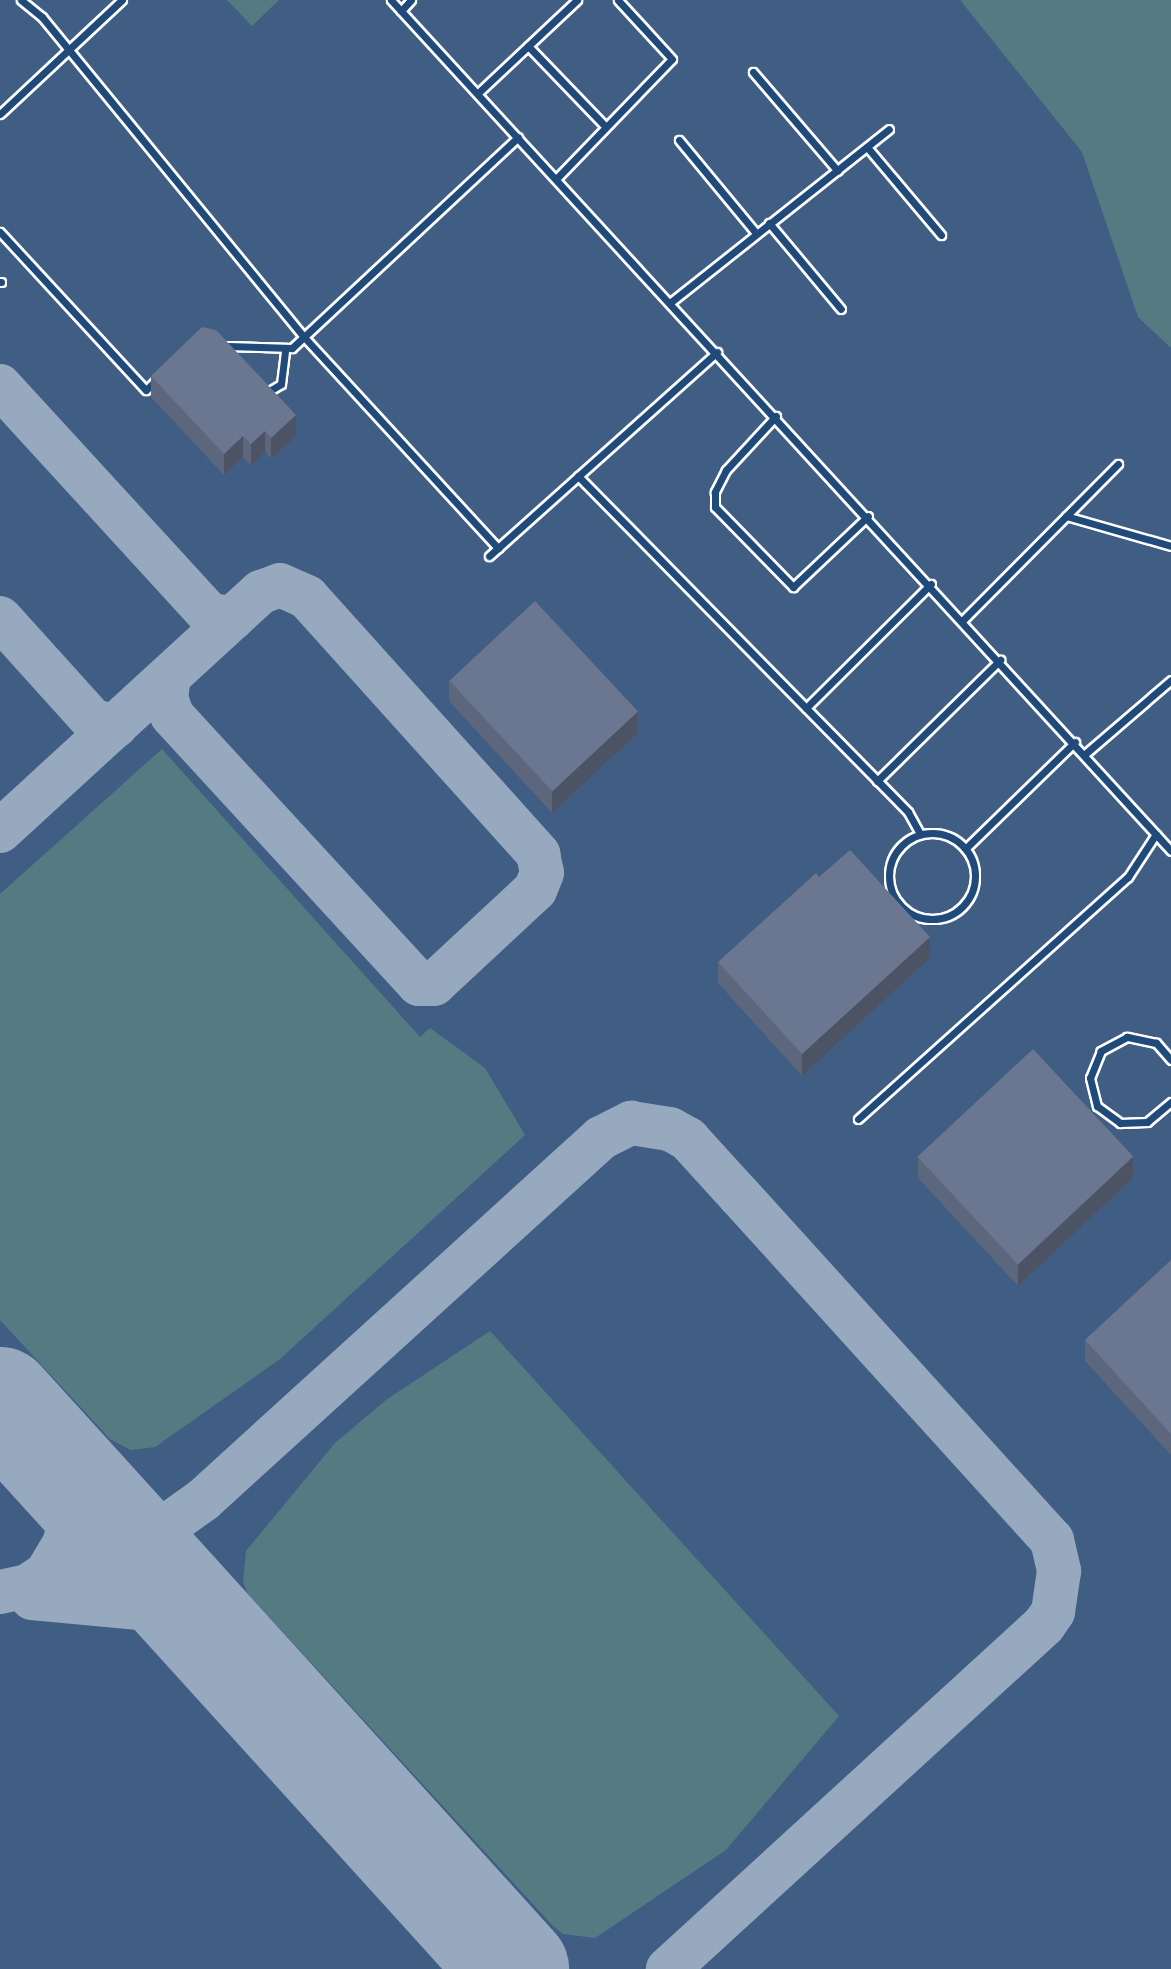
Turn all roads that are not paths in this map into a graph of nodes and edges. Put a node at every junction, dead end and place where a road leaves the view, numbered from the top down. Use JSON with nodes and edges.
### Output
{"nodes":[{"id":1,"x":21,"y":0,"type":"edge"},
{"id":2,"x":122,"y":0,"type":"edge"},
{"id":3,"x":391,"y":0,"type":"edge"},
{"id":4,"x":411,"y":0,"type":"edge"},
{"id":5,"x":577,"y":0,"type":"edge"},
{"id":6,"x":618,"y":0,"type":"edge"},
{"id":7,"x":401,"y":11,"type":"junction"},
{"id":8,"x":528,"y":46,"type":"junction"},
{"id":9,"x":69,"y":50,"type":"junction"},
{"id":10,"x":753,"y":72,"type":"dead end"},
{"id":11,"x":478,"y":93,"type":"junction"},
{"id":12,"x":0,"y":114,"type":"edge"},
{"id":13,"x":606,"y":127,"type":"junction"},
{"id":14,"x":889,"y":129,"type":"dead end"},
{"id":15,"x":518,"y":137,"type":"junction"},
{"id":16,"x":679,"y":140,"type":"dead end"},
{"id":17,"x":867,"y":147,"type":"junction"},
{"id":18,"x":838,"y":171,"type":"junction"},
{"id":19,"x":557,"y":178,"type":"junction"},
{"id":20,"x":769,"y":223,"type":"junction"},
{"id":21,"x":0,"y":232,"type":"edge"},
{"id":22,"x":756,"y":233,"type":"junction"},
{"id":23,"x":941,"y":235,"type":"dead end"},
{"id":24,"x":671,"y":302,"type":"junction"},
{"id":25,"x":841,"y":309,"type":"dead end"},
{"id":26,"x":304,"y":337,"type":"junction"},
{"id":27,"x":219,"y":342,"type":"edge"},
{"id":28,"x":285,"y":351,"type":"junction"},
{"id":29,"x":717,"y":352,"type":"junction"},
{"id":30,"x":168,"y":368,"type":"edge"},
{"id":31,"x":259,"y":389,"type":"edge"},
{"id":32,"x":776,"y":416,"type":"junction"},
{"id":33,"x":1118,"y":464,"type":"dead end"},
{"id":34,"x":578,"y":476,"type":"junction"},
{"id":35,"x":868,"y":516,"type":"junction"},
{"id":36,"x":1066,"y":516,"type":"junction"},
{"id":37,"x":1171,"y":546,"type":"edge"},
{"id":38,"x":498,"y":548,"type":"junction"},
{"id":39,"x":489,"y":556,"type":"dead end"},
{"id":40,"x":931,"y":584,"type":"junction"},
{"id":41,"x":963,"y":620,"type":"junction"},
{"id":42,"x":1000,"y":660,"type":"junction"},
{"id":43,"x":1171,"y":680,"type":"edge"},
{"id":44,"x":806,"y":708,"type":"junction"},
{"id":45,"x":1075,"y":742,"type":"junction"},
{"id":46,"x":1085,"y":754,"type":"junction"},
{"id":47,"x":877,"y":781,"type":"junction"},
{"id":48,"x":920,"y":834,"type":"junction"},
{"id":49,"x":1156,"y":834,"type":"junction"},
{"id":50,"x":966,"y":848,"type":"junction"},
{"id":51,"x":1171,"y":851,"type":"edge"},
{"id":52,"x":1170,"y":1054,"type":"edge"},
{"id":53,"x":1171,"y":1102,"type":"edge"},
{"id":54,"x":858,"y":1119,"type":"dead end"}],
"edges":[{"from":1,"to":9,"type":"lane"},
{"from":2,"to":9,"type":"lane"},
{"from":3,"to":7,"type":"lane"},
{"from":4,"to":7,"type":"lane"},
{"from":5,"to":8,"type":"lane"},
{"from":6,"to":13,"type":"lane"},
{"from":7,"to":11,"type":"lane"},
{"from":8,"to":11,"type":"lane"},
{"from":8,"to":13,"type":"lane"},
{"from":9,"to":12,"type":"lane"},
{"from":9,"to":26,"type":"lane"},
{"from":10,"to":18,"type":"lane"},
{"from":11,"to":15,"type":"lane"},
{"from":13,"to":19,"type":"lane"},
{"from":14,"to":17,"type":"lane"},
{"from":15,"to":19,"type":"lane"},
{"from":15,"to":26,"type":"lane"},
{"from":16,"to":22,"type":"lane"},
{"from":17,"to":18,"type":"lane"},
{"from":17,"to":23,"type":"lane"},
{"from":18,"to":20,"type":"lane"},
{"from":19,"to":24,"type":"lane"},
{"from":20,"to":22,"type":"lane"},
{"from":20,"to":25,"type":"lane"},
{"from":21,"to":30,"type":"lane"},
{"from":22,"to":24,"type":"lane"},
{"from":24,"to":29,"type":"lane"},
{"from":26,"to":28,"type":"lane"},
{"from":26,"to":38,"type":"lane"},
{"from":27,"to":28,"type":"lane"},
{"from":28,"to":31,"type":"lane"},
{"from":29,"to":32,"type":"lane"},
{"from":29,"to":34,"type":"lane"},
{"from":32,"to":35,"type":"lane"},
{"from":32,"to":35,"type":"lane"},
{"from":33,"to":36,"type":"lane"},
{"from":34,"to":38,"type":"lane"},
{"from":34,"to":44,"type":"lane"},
{"from":35,"to":40,"type":"lane"},
{"from":36,"to":37,"type":"lane"},
{"from":36,"to":41,"type":"lane"},
{"from":38,"to":39,"type":"lane"},
{"from":40,"to":41,"type":"lane"},
{"from":40,"to":44,"type":"lane"},
{"from":41,"to":42,"type":"lane"},
{"from":42,"to":45,"type":"lane"},
{"from":42,"to":47,"type":"lane"},
{"from":43,"to":46,"type":"lane"},
{"from":44,"to":47,"type":"lane"},
{"from":45,"to":46,"type":"lane"},
{"from":45,"to":50,"type":"lane"},
{"from":46,"to":49,"type":"lane"},
{"from":47,"to":48,"type":"lane"},
{"from":48,"to":50,"type":"lane"},
{"from":48,"to":50,"type":"lane"},
{"from":49,"to":51,"type":"lane"},
{"from":49,"to":54,"type":"lane"},
{"from":52,"to":53,"type":"lane"}]}
